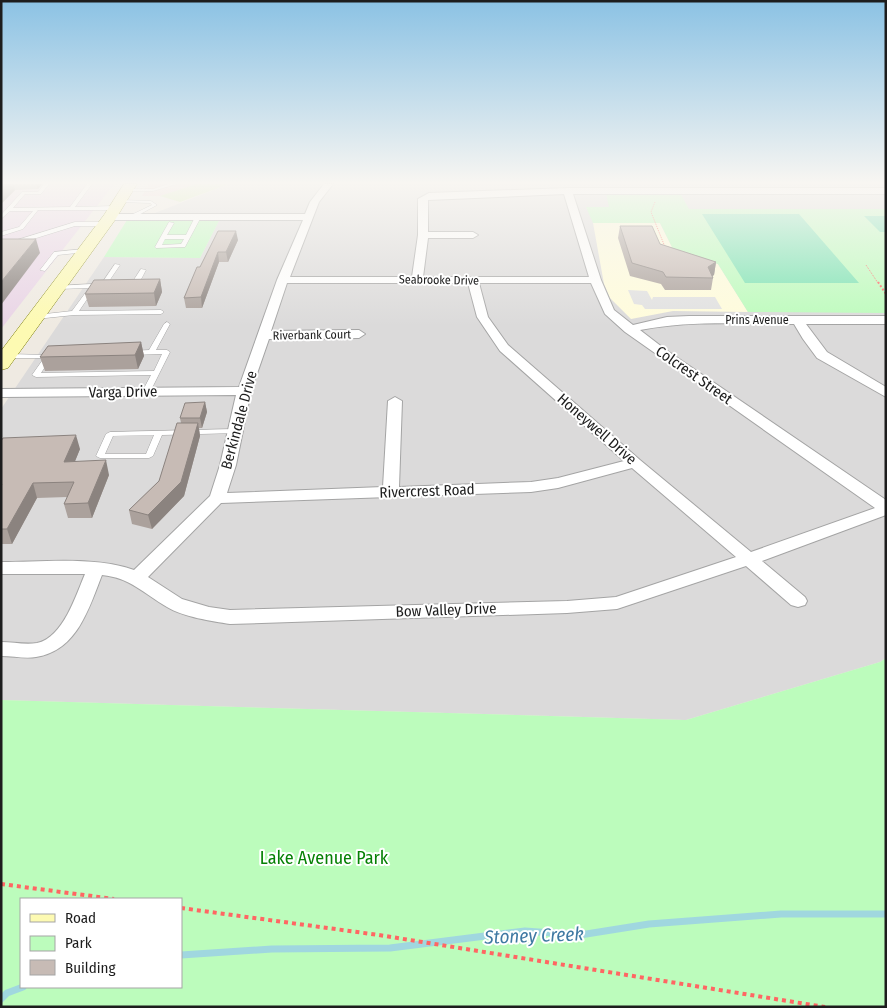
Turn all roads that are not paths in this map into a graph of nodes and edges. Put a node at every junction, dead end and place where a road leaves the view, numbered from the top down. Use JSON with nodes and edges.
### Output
{"nodes":[{"id":1,"x":52,"y":231,"type":"edge"},
{"id":2,"x":98,"y":231,"type":"edge"},
{"id":3,"x":167,"y":231,"type":"edge"},
{"id":4,"x":191,"y":231,"type":"edge"},
{"id":5,"x":303,"y":231,"type":"edge"},
{"id":6,"x":423,"y":231,"type":"edge"},
{"id":7,"x":580,"y":231,"type":"edge"},
{"id":8,"x":473,"y":234,"type":"dead end"},
{"id":9,"x":423,"y":235,"type":"junction"},
{"id":10,"x":164,"y":237,"type":"junction"},
{"id":11,"x":188,"y":237,"type":"junction"},
{"id":12,"x":1,"y":247,"type":"edge"},
{"id":13,"x":84,"y":251,"type":"junction"},
{"id":14,"x":117,"y":265,"type":"dead end"},
{"id":15,"x":42,"y":270,"type":"dead end"},
{"id":16,"x":143,"y":270,"type":"dead end"},
{"id":17,"x":417,"y":279,"type":"junction"},
{"id":18,"x":283,"y":280,"type":"junction"},
{"id":19,"x":473,"y":280,"type":"junction"},
{"id":20,"x":595,"y":280,"type":"junction"},
{"id":21,"x":92,"y":286,"type":"junction"},
{"id":22,"x":103,"y":286,"type":"junction"},
{"id":23,"x":113,"y":286,"type":"edge"},
{"id":24,"x":123,"y":286,"type":"edge"},
{"id":25,"x":58,"y":287,"type":"junction"},
{"id":26,"x":161,"y":312,"type":"dead end"},
{"id":27,"x":74,"y":313,"type":"junction"},
{"id":28,"x":36,"y":316,"type":"junction"},
{"id":29,"x":798,"y":320,"type":"junction"},
{"id":30,"x":886,"y":320,"type":"edge"},
{"id":31,"x":167,"y":324,"type":"dead end"},
{"id":32,"x":630,"y":329,"type":"junction"},
{"id":33,"x":359,"y":334,"type":"dead end"},
{"id":34,"x":265,"y":335,"type":"junction"},
{"id":35,"x":152,"y":352,"type":"junction"},
{"id":36,"x":123,"y":353,"type":"edge"},
{"id":37,"x":57,"y":355,"type":"edge"},
{"id":38,"x":49,"y":356,"type":"junction"},
{"id":39,"x":4,"y":360,"type":"edge"},
{"id":40,"x":156,"y":373,"type":"junction"},
{"id":41,"x":244,"y":391,"type":"junction"},
{"id":42,"x":146,"y":392,"type":"junction"},
{"id":43,"x":1,"y":393,"type":"edge"},
{"id":44,"x":886,"y":393,"type":"edge"},
{"id":45,"x":395,"y":401,"type":"dead end"},
{"id":46,"x":235,"y":431,"type":"junction"},
{"id":47,"x":159,"y":433,"type":"junction"},
{"id":48,"x":635,"y":463,"type":"junction"},
{"id":49,"x":391,"y":492,"type":"junction"},
{"id":50,"x":217,"y":498,"type":"junction"},
{"id":51,"x":886,"y":508,"type":"edge"},
{"id":52,"x":749,"y":559,"type":"junction"},
{"id":53,"x":1,"y":568,"type":"edge"},
{"id":54,"x":96,"y":568,"type":"junction"},
{"id":55,"x":137,"y":578,"type":"junction"},
{"id":56,"x":798,"y":601,"type":"dead end"},
{"id":57,"x":1,"y":649,"type":"edge"}],
"edges":[{"from":1,"to":12,"type":"lane"},
{"from":2,"to":13,"type":"main road"},
{"from":3,"to":10,"type":"lane"},
{"from":4,"to":11,"type":"lane"},
{"from":5,"to":18,"type":"street","name":"Berkindale Drive"},
{"from":6,"to":9,"type":"street"},
{"from":7,"to":20,"type":"street","name":"Colcrest Street"},
{"from":8,"to":9,"type":"street"},
{"from":9,"to":17,"type":"street"},
{"from":10,"to":11,"type":"lane"},
{"from":10,"to":11,"type":"lane"},
{"from":13,"to":15,"type":"lane"},
{"from":13,"to":25,"type":"main road"},
{"from":14,"to":22,"type":"lane"},
{"from":16,"to":24,"type":"lane"},
{"from":17,"to":18,"type":"street","name":"Seabrooke Drive"},
{"from":17,"to":19,"type":"street","name":"Seabrooke Drive"},
{"from":18,"to":34,"type":"street","name":"Berkindale Drive"},
{"from":19,"to":20,"type":"street","name":"Seabrooke Drive"},
{"from":19,"to":48,"type":"street","name":"Honeywell Drive"},
{"from":20,"to":32,"type":"street","name":"Colcrest Street"},
{"from":21,"to":22,"type":"lane"},
{"from":21,"to":25,"type":"lane"},
{"from":21,"to":27,"type":"lane"},
{"from":22,"to":23,"type":"lane"},
{"from":25,"to":28,"type":"main road"},
{"from":26,"to":27,"type":"lane"},
{"from":27,"to":28,"type":"lane"},
{"from":28,"to":39,"type":"main road"},
{"from":29,"to":30,"type":"street","name":"Prins Avenue"},
{"from":29,"to":32,"type":"street","name":"Prins Avenue"},
{"from":29,"to":44,"type":"street"},
{"from":31,"to":35,"type":"lane"},
{"from":32,"to":51,"type":"street","name":"Colcrest Street"},
{"from":33,"to":34,"type":"street","name":"Riverbank Court"},
{"from":34,"to":41,"type":"street","name":"Berkindale Drive"},
{"from":35,"to":36,"type":"lane"},
{"from":35,"to":40,"type":"lane"},
{"from":37,"to":38,"type":"lane"},
{"from":38,"to":39,"type":"lane"},
{"from":38,"to":40,"type":"lane"},
{"from":40,"to":42,"type":"lane"},
{"from":41,"to":42,"type":"street","name":"Varga Drive"},
{"from":41,"to":46,"type":"street","name":"Berkindale Drive"},
{"from":42,"to":43,"type":"street","name":"Varga Drive"},
{"from":45,"to":49,"type":"street"},
{"from":46,"to":47,"type":"lane"},
{"from":46,"to":50,"type":"street","name":"Berkindale Drive"},
{"from":47,"to":47,"type":"lane"},
{"from":48,"to":49,"type":"street","name":"Rivercrest Road"},
{"from":48,"to":52,"type":"street","name":"Honeywell Drive"},
{"from":49,"to":50,"type":"street","name":"Rivercrest Road"},
{"from":50,"to":55,"type":"street","name":"Berkindale Drive"},
{"from":51,"to":52,"type":"street","name":"Bow Valley Drive"},
{"from":52,"to":55,"type":"street","name":"Bow Valley Drive"},
{"from":52,"to":56,"type":"street","name":"Honeywell Drive"},
{"from":53,"to":54,"type":"street","name":"Bow Valley Drive"},
{"from":54,"to":55,"type":"street","name":"Bow Valley Drive"},
{"from":54,"to":57,"type":"street"}]}
